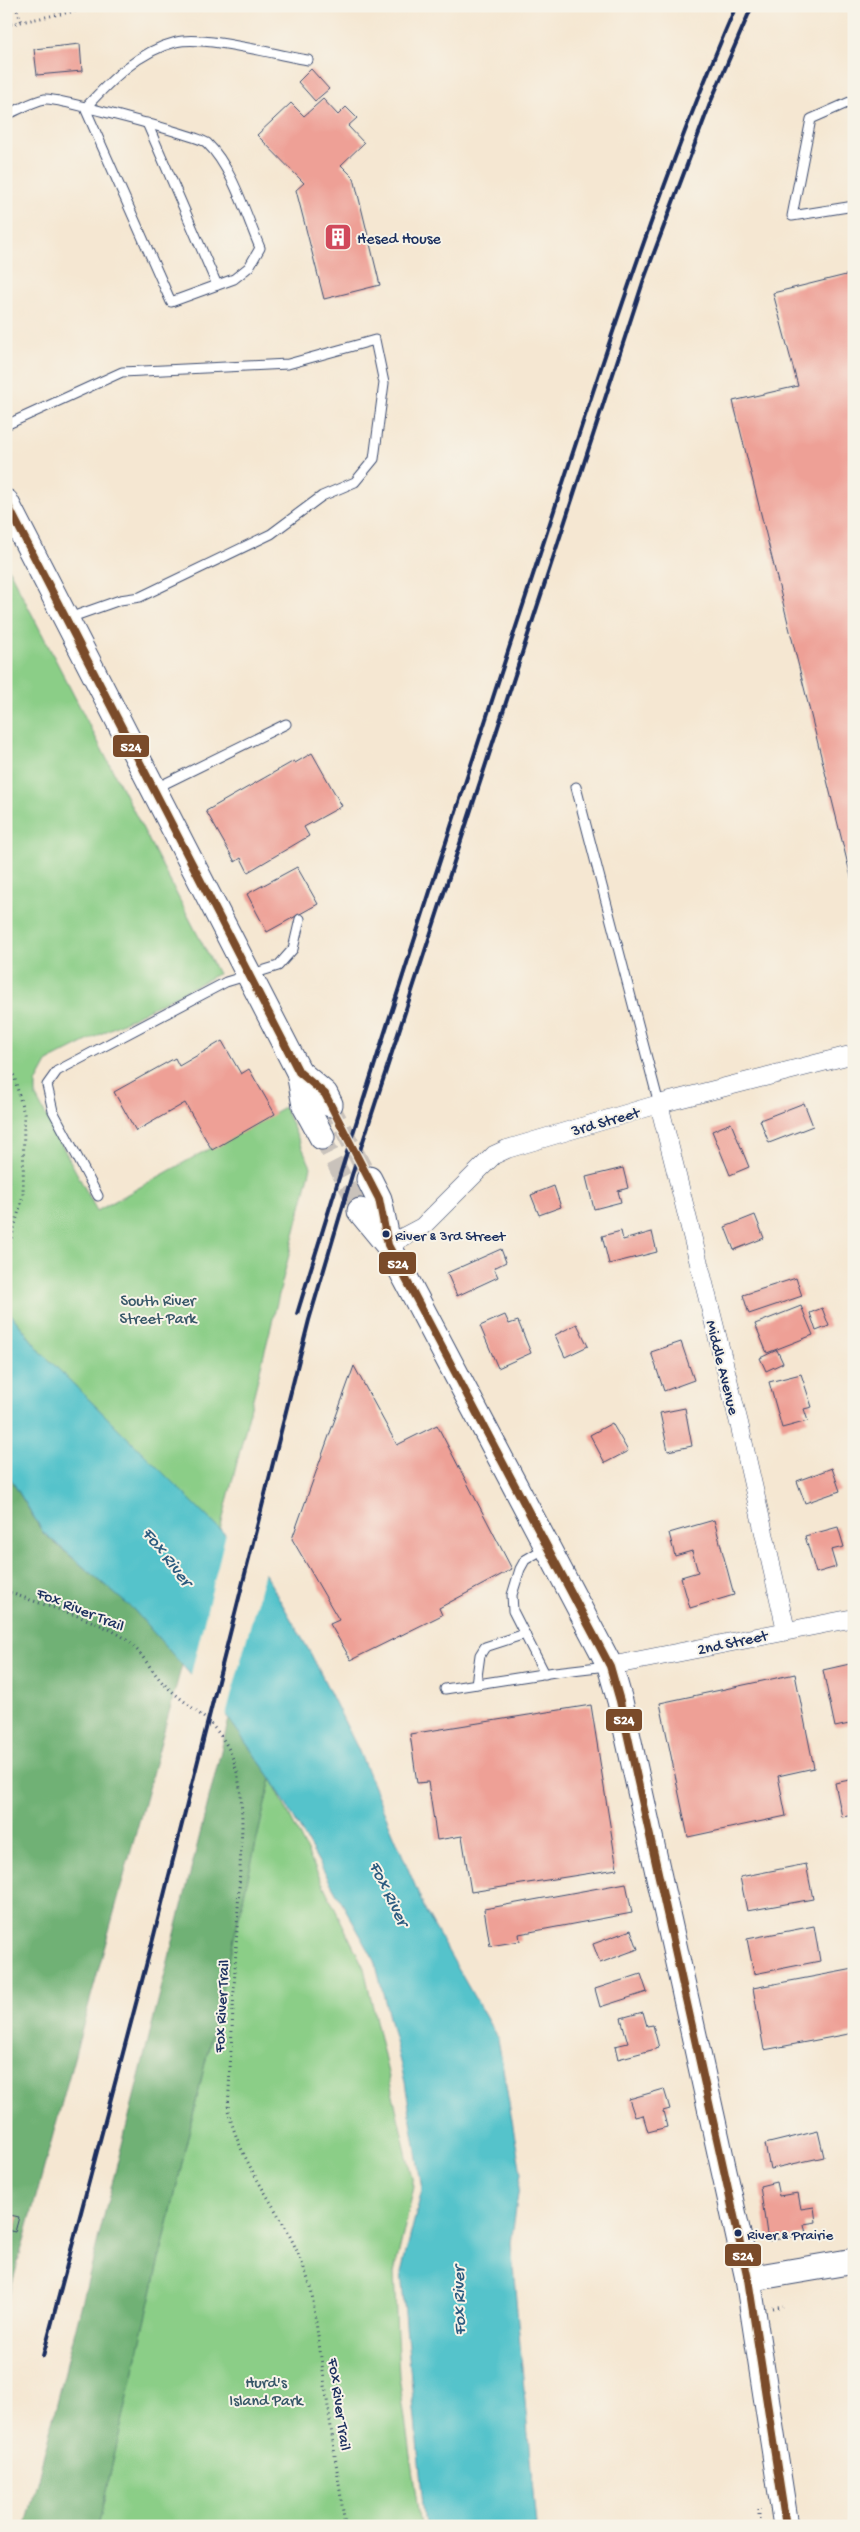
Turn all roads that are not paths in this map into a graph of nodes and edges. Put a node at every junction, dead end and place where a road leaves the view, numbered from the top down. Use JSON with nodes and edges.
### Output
{"nodes":[{"id":1,"x":308,"y":60,"type":"dead end"},
{"id":2,"x":854,"y":100,"type":"edge"},
{"id":3,"x":85,"y":108,"type":"junction"},
{"id":4,"x":6,"y":115,"type":"edge"},
{"id":5,"x":147,"y":123,"type":"junction"},
{"id":6,"x":854,"y":206,"type":"edge"},
{"id":7,"x":217,"y":285,"type":"junction"},
{"id":8,"x":6,"y":425,"type":"edge"},
{"id":9,"x":6,"y":502,"type":"edge"},
{"id":10,"x":66,"y":619,"type":"junction"},
{"id":11,"x":286,"y":724,"type":"dead end"},
{"id":12,"x":576,"y":788,"type":"dead end"},
{"id":13,"x":154,"y":789,"type":"junction"},
{"id":14,"x":300,"y":919,"type":"dead end"},
{"id":15,"x":249,"y":976,"type":"junction"},
{"id":16,"x":854,"y":1054,"type":"edge"},
{"id":17,"x":298,"y":1072,"type":"junction"},
{"id":18,"x":330,"y":1104,"type":"tunnel mouth"},
{"id":19,"x":659,"y":1104,"type":"junction"},
{"id":20,"x":322,"y":1137,"type":"tunnel mouth"},
{"id":21,"x":369,"y":1179,"type":"tunnel mouth"},
{"id":22,"x":98,"y":1196,"type":"dead end"},
{"id":23,"x":360,"y":1211,"type":"tunnel mouth"},
{"id":24,"x":388,"y":1245,"type":"junction"},
{"id":25,"x":547,"y":1547,"type":"junction"},
{"id":26,"x":854,"y":1618,"type":"edge"},
{"id":27,"x":786,"y":1630,"type":"junction"},
{"id":28,"x":525,"y":1634,"type":"junction"},
{"id":29,"x":610,"y":1666,"type":"junction"},
{"id":30,"x":545,"y":1674,"type":"junction"},
{"id":31,"x":476,"y":1684,"type":"junction"},
{"id":32,"x":445,"y":1689,"type":"dead end"},
{"id":33,"x":854,"y":2261,"type":"edge"},
{"id":34,"x":748,"y":2279,"type":"junction"},
{"id":35,"x":786,"y":2526,"type":"edge"}],
"edges":[{"from":1,"to":3,"type":"lane"},
{"from":2,"to":6,"type":"lane"},
{"from":3,"to":4,"type":"lane"},
{"from":3,"to":5,"type":"lane"},
{"from":3,"to":7,"type":"lane"},
{"from":5,"to":7,"type":"lane"},
{"from":5,"to":7,"type":"lane"},
{"from":8,"to":10,"type":"lane"},
{"from":9,"to":10,"type":"street"},
{"from":10,"to":13,"type":"street"},
{"from":11,"to":13,"type":"lane"},
{"from":12,"to":19,"type":"lane"},
{"from":13,"to":15,"type":"street"},
{"from":14,"to":15,"type":"lane"},
{"from":15,"to":17,"type":"street"},
{"from":15,"to":22,"type":"lane"},
{"from":16,"to":19,"type":"street","name":"3rd Street"},
{"from":17,"to":18,"type":"street"},
{"from":17,"to":20,"type":"street"},
{"from":19,"to":24,"type":"street","name":"3rd Street"},
{"from":19,"to":27,"type":"street","name":"Middle Avenue"},
{"from":21,"to":24,"type":"street"},
{"from":23,"to":24,"type":"street"},
{"from":24,"to":25,"type":"street"},
{"from":25,"to":28,"type":"lane"},
{"from":25,"to":29,"type":"street"},
{"from":26,"to":27,"type":"street","name":"2nd Street"},
{"from":27,"to":29,"type":"street","name":"2nd Street"},
{"from":28,"to":30,"type":"lane"},
{"from":28,"to":31,"type":"lane"},
{"from":29,"to":30,"type":"lane"},
{"from":29,"to":34,"type":"street"},
{"from":30,"to":31,"type":"lane"},
{"from":31,"to":32,"type":"lane"},
{"from":33,"to":34,"type":"street"},
{"from":34,"to":35,"type":"street"}]}
